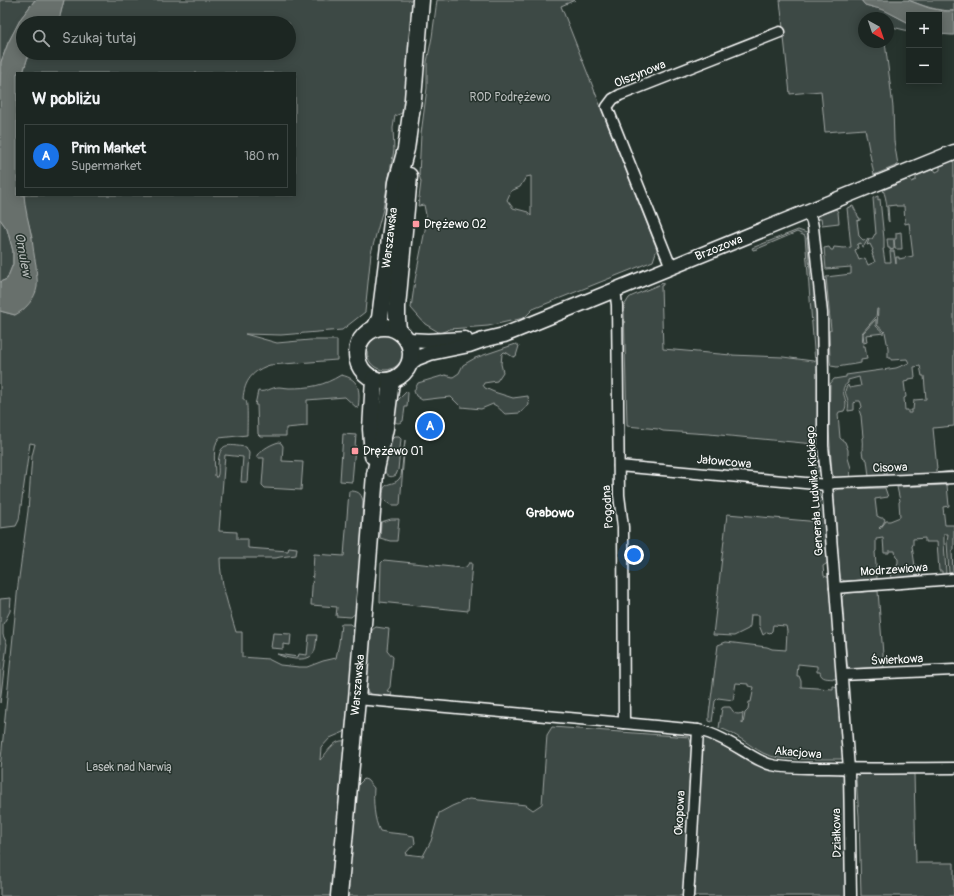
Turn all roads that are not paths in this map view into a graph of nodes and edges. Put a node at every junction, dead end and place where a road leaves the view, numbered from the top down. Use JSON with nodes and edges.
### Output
{"nodes":[{"id":1,"x":421,"y":0,"type":"edge"},
{"id":2,"x":780,"y":32,"type":"dead end"},
{"id":3,"x":406,"y":149,"type":"junction"},
{"id":4,"x":954,"y":152,"type":"edge"},
{"id":5,"x":808,"y":212,"type":"junction"},
{"id":6,"x":672,"y":267,"type":"junction"},
{"id":7,"x":613,"y":290,"type":"junction"},
{"id":8,"x":375,"y":328,"type":"junction"},
{"id":9,"x":403,"y":335,"type":"junction"},
{"id":10,"x":483,"y":340,"type":"junction"},
{"id":11,"x":410,"y":364,"type":"junction"},
{"id":12,"x":374,"y":379,"type":"junction"},
{"id":13,"x":391,"y":381,"type":"junction"},
{"id":14,"x":619,"y":466,"type":"junction"},
{"id":15,"x":374,"y":474,"type":"junction"},
{"id":16,"x":954,"y":478,"type":"edge"},
{"id":17,"x":827,"y":485,"type":"junction"},
{"id":18,"x":954,"y":579,"type":"edge"},
{"id":19,"x":835,"y":588,"type":"junction"},
{"id":20,"x":954,"y":670,"type":"edge"},
{"id":21,"x":842,"y":675,"type":"junction"},
{"id":22,"x":357,"y":699,"type":"junction"},
{"id":23,"x":624,"y":723,"type":"junction"},
{"id":24,"x":698,"y":730,"type":"junction"},
{"id":25,"x":954,"y":768,"type":"edge"},
{"id":26,"x":849,"y":769,"type":"junction"},
{"id":27,"x":339,"y":896,"type":"edge"},
{"id":28,"x":688,"y":896,"type":"edge"},
{"id":29,"x":851,"y":896,"type":"edge"}],
"edges":[{"from":1,"to":3,"type":"main road","name":"Warszawska"},
{"from":2,"to":6,"type":"street","name":"Olszynowa"},
{"from":3,"to":8,"type":"main road","name":"Warszawska"},
{"from":3,"to":9,"type":"main road","name":"Warszawska"},
{"from":4,"to":5,"type":"main road","name":"Brzozowa"},
{"from":5,"to":6,"type":"main road","name":"Brzozowa"},
{"from":5,"to":17,"type":"street","name":"Generała Ludwika Kickiego"},
{"from":6,"to":7,"type":"main road","name":"Brzozowa"},
{"from":7,"to":10,"type":"main road","name":"Brzozowa"},
{"from":7,"to":14,"type":"street","name":"Pogodna"},
{"from":8,"to":9,"type":"main road"},
{"from":8,"to":12,"type":"main road"},
{"from":9,"to":10,"type":"main road","name":"Brzozowa"},
{"from":9,"to":11,"type":"main road"},
{"from":10,"to":11,"type":"main road","name":"Brzozowa"},
{"from":11,"to":13,"type":"main road"},
{"from":12,"to":13,"type":"main road"},
{"from":12,"to":15,"type":"main road","name":"Warszawska"},
{"from":13,"to":15,"type":"main road","name":"Warszawska"},
{"from":14,"to":17,"type":"street","name":"Jałowcowa"},
{"from":14,"to":23,"type":"street","name":"Pogodna"},
{"from":15,"to":22,"type":"main road","name":"Warszawska"},
{"from":16,"to":17,"type":"street","name":"Cisowa"},
{"from":17,"to":19,"type":"street","name":"Generała Ludwika Kickiego"},
{"from":18,"to":19,"type":"street","name":"Modrzewiowa"},
{"from":19,"to":21,"type":"street","name":"Generała Ludwika Kickiego"},
{"from":20,"to":21,"type":"street","name":"Świerkowa"},
{"from":21,"to":26,"type":"street","name":"Generała Ludwika Kickiego"},
{"from":22,"to":23,"type":"street","name":"Akacjowa"},
{"from":22,"to":27,"type":"main road","name":"Warszawska"},
{"from":23,"to":24,"type":"street","name":"Akacjowa"},
{"from":24,"to":26,"type":"street","name":"Akacjowa"},
{"from":24,"to":28,"type":"street","name":"Okopowa"},
{"from":25,"to":26,"type":"street","name":"Akacjowa"},
{"from":26,"to":29,"type":"street","name":"Działkowa"}]}
